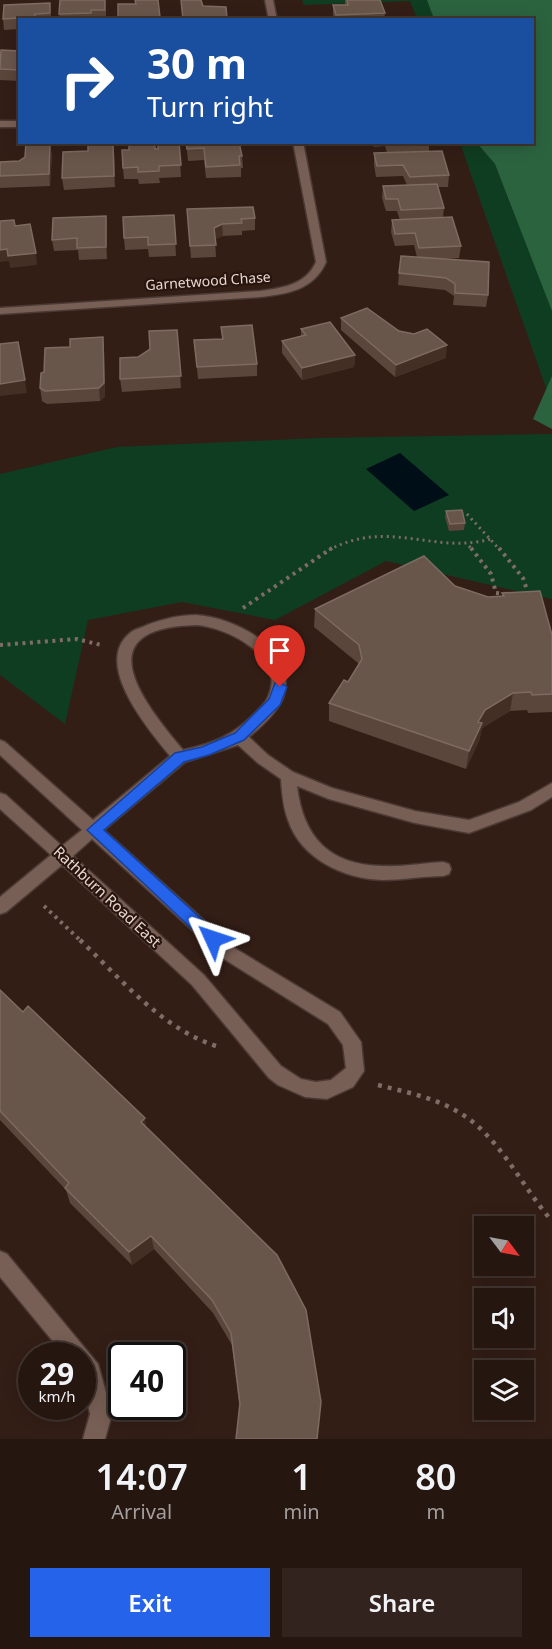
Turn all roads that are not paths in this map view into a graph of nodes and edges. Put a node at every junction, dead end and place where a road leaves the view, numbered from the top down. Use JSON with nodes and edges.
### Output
{"nodes":[{"id":1,"x":269,"y":0,"type":"edge"},
{"id":2,"x":273,"y":18,"type":"edge"},
{"id":3,"x":0,"y":124,"type":"edge"},
{"id":4,"x":18,"y":124,"type":"edge"},
{"id":5,"x":298,"y":144,"type":"edge"},
{"id":6,"x":0,"y":311,"type":"edge"},
{"id":7,"x":239,"y":736,"type":"junction"},
{"id":8,"x":0,"y":746,"type":"edge"},
{"id":9,"x":180,"y":757,"type":"junction"},
{"id":10,"x":288,"y":776,"type":"junction"},
{"id":11,"x":552,"y":789,"type":"edge"},
{"id":12,"x":0,"y":799,"type":"edge"},
{"id":13,"x":94,"y":830,"type":"junction"},
{"id":14,"x":63,"y":856,"type":"junction"},
{"id":15,"x":443,"y":869,"type":"dead end"},
{"id":16,"x":0,"y":907,"type":"edge"},
{"id":17,"x":0,"y":1261,"type":"edge"},
{"id":18,"x":67,"y":1342,"type":"edge"},
{"id":19,"x":96,"y":1392,"type":"edge"},
{"id":20,"x":94,"y":1439,"type":"edge"}],
"edges":[{"from":1,"to":2,"type":"street"},
{"from":3,"to":4,"type":"street"},
{"from":5,"to":6,"type":"street","name":"Garnetwood Chase"},
{"from":7,"to":9,"type":"street"},
{"from":7,"to":9,"type":"street"},
{"from":7,"to":10,"type":"street"},
{"from":8,"to":13,"type":"street"},
{"from":9,"to":13,"type":"street"},
{"from":10,"to":11,"type":"street"},
{"from":10,"to":15,"type":"street"},
{"from":12,"to":14,"type":"street","name":"Rathburn Road East"},
{"from":13,"to":14,"type":"street"},
{"from":13,"to":14,"type":"street","name":"Rathburn Road East"},
{"from":14,"to":16,"type":"street"},
{"from":17,"to":18,"type":"street"},
{"from":19,"to":20,"type":"street"}]}
